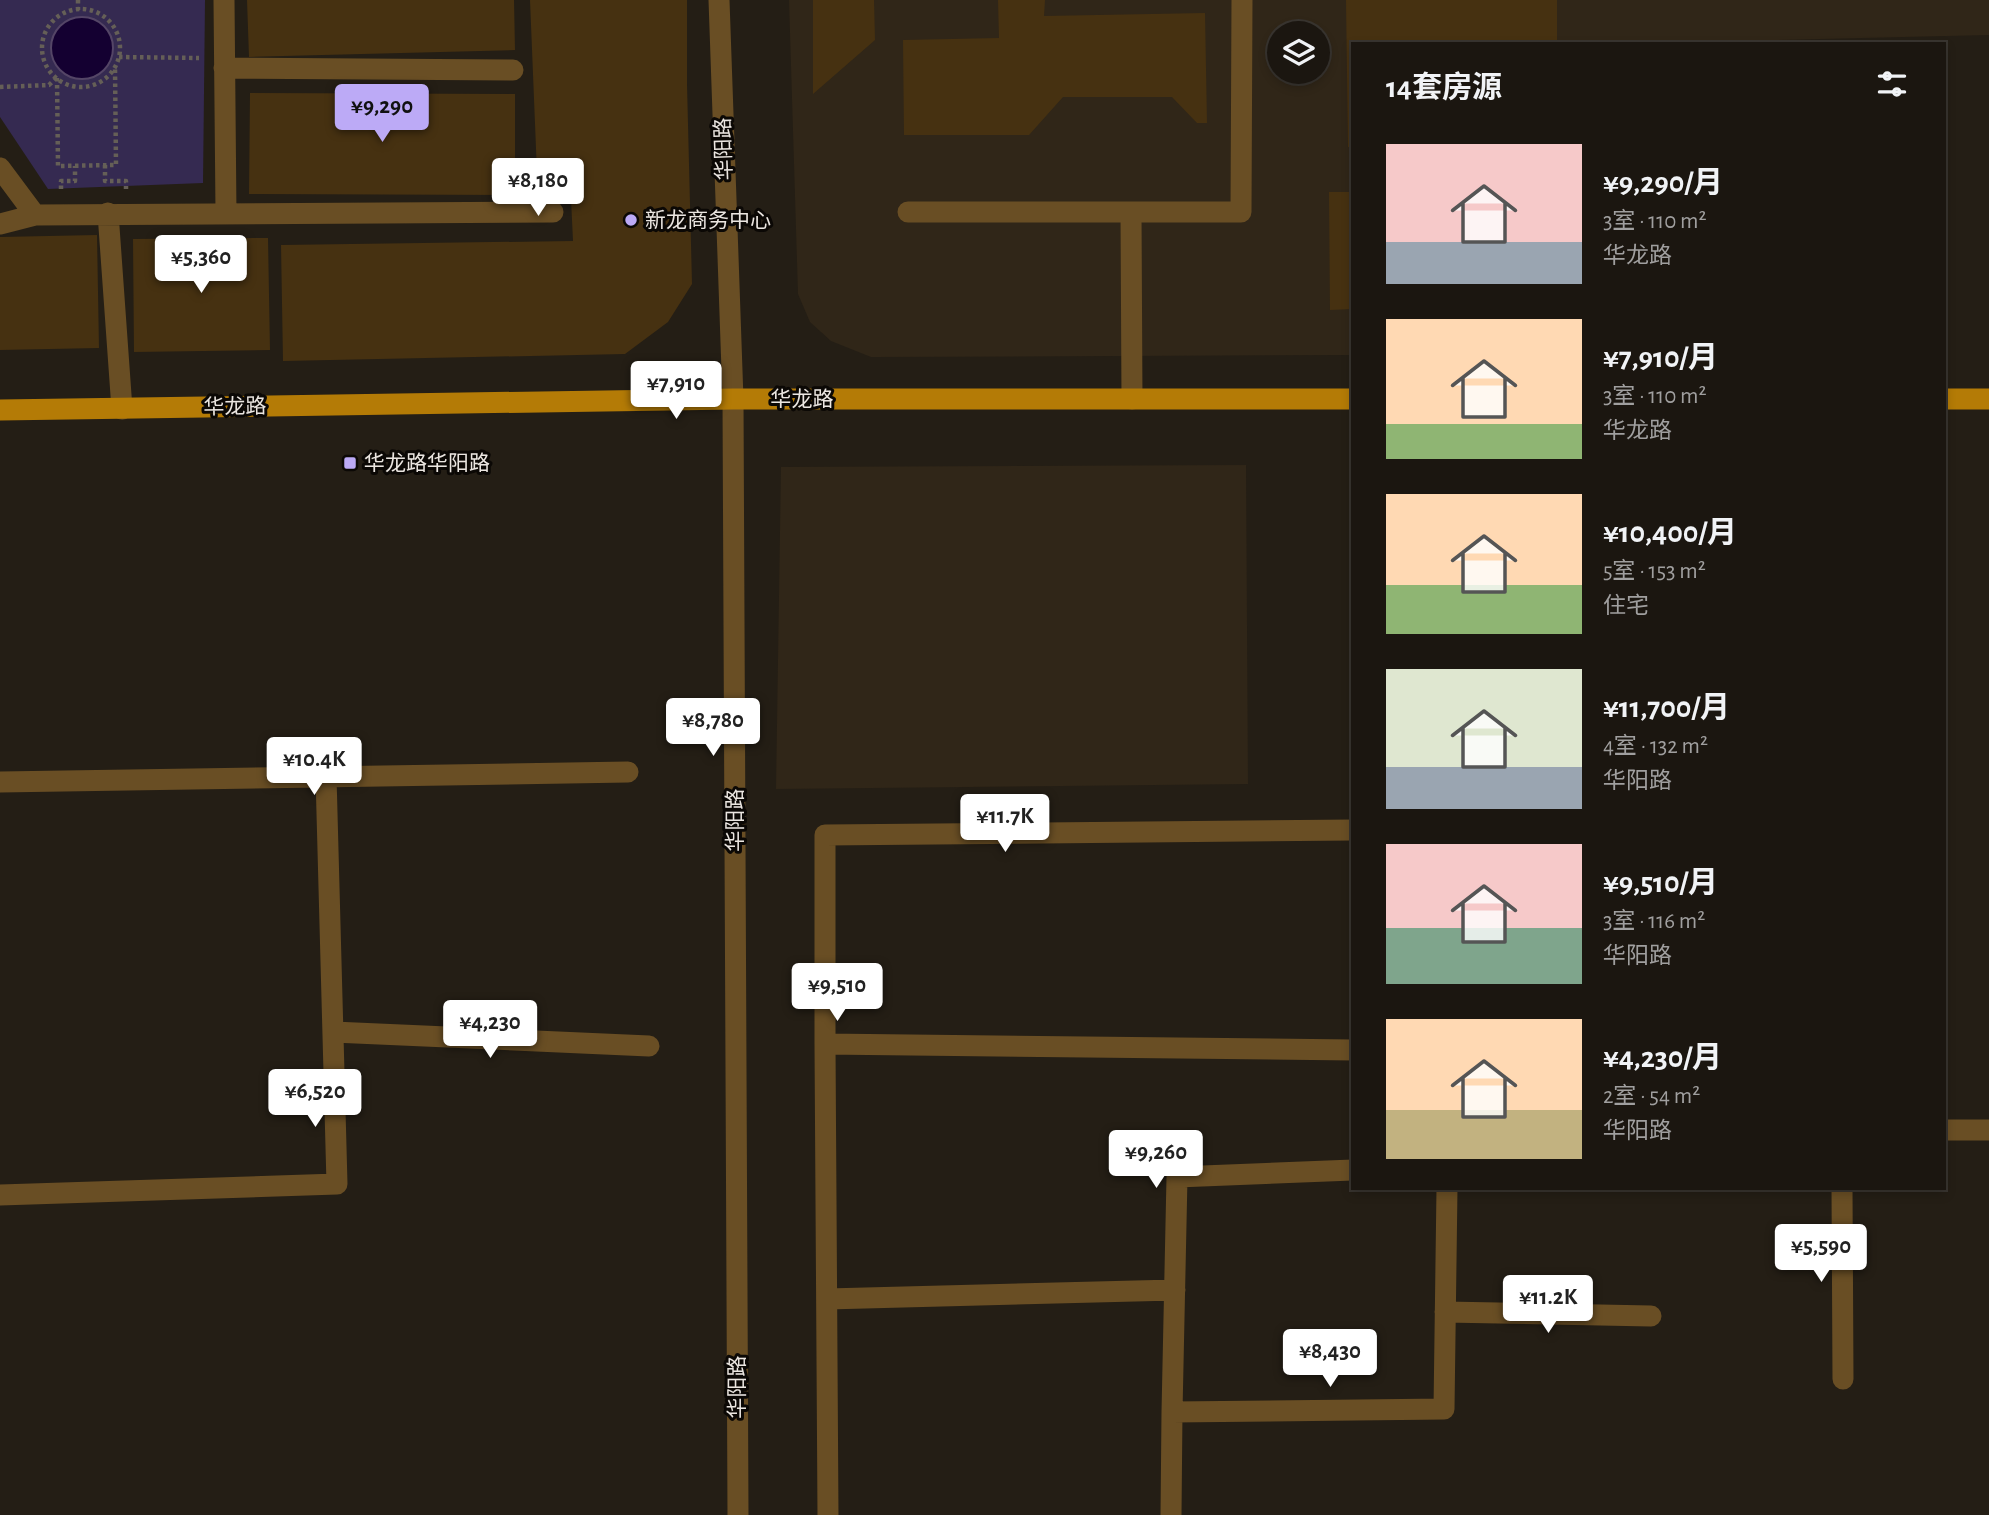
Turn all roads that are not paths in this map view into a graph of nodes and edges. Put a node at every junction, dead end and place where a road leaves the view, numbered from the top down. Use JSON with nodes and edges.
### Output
{"nodes":[{"id":1,"x":223,"y":0,"type":"edge"},
{"id":2,"x":719,"y":0,"type":"edge"},
{"id":3,"x":1242,"y":0,"type":"edge"},
{"id":4,"x":224,"y":68,"type":"junction"},
{"id":5,"x":513,"y":69,"type":"dead end"},
{"id":6,"x":0,"y":168,"type":"edge"},
{"id":7,"x":553,"y":212,"type":"dead end"},
{"id":8,"x":908,"y":212,"type":"dead end"},
{"id":9,"x":1131,"y":212,"type":"junction"},
{"id":10,"x":108,"y":213,"type":"junction"},
{"id":11,"x":226,"y":213,"type":"junction"},
{"id":12,"x":35,"y":215,"type":"junction"},
{"id":13,"x":0,"y":224,"type":"edge"},
{"id":14,"x":1946,"y":398,"type":"edge"},
{"id":15,"x":1989,"y":398,"type":"edge"},
{"id":16,"x":733,"y":399,"type":"junction"},
{"id":17,"x":1132,"y":399,"type":"junction"},
{"id":18,"x":1351,"y":399,"type":"edge"},
{"id":19,"x":122,"y":409,"type":"junction"},
{"id":20,"x":0,"y":410,"type":"edge"},
{"id":21,"x":628,"y":772,"type":"dead end"},
{"id":22,"x":326,"y":776,"type":"junction"},
{"id":23,"x":0,"y":782,"type":"edge"},
{"id":24,"x":1351,"y":830,"type":"edge"},
{"id":25,"x":333,"y":1032,"type":"junction"},
{"id":26,"x":825,"y":1044,"type":"junction"},
{"id":27,"x":649,"y":1046,"type":"dead end"},
{"id":28,"x":1351,"y":1050,"type":"edge"},
{"id":29,"x":1946,"y":1130,"type":"edge"},
{"id":30,"x":1989,"y":1130,"type":"edge"},
{"id":31,"x":1351,"y":1170,"type":"edge"},
{"id":32,"x":1447,"y":1190,"type":"edge"},
{"id":33,"x":1842,"y":1190,"type":"edge"},
{"id":34,"x":0,"y":1195,"type":"edge"},
{"id":35,"x":1175,"y":1290,"type":"junction"},
{"id":36,"x":827,"y":1299,"type":"junction"},
{"id":37,"x":1445,"y":1312,"type":"junction"},
{"id":38,"x":1651,"y":1316,"type":"dead end"},
{"id":39,"x":1843,"y":1379,"type":"dead end"},
{"id":40,"x":1172,"y":1412,"type":"junction"},
{"id":41,"x":738,"y":1515,"type":"edge"},
{"id":42,"x":828,"y":1515,"type":"edge"},
{"id":43,"x":1171,"y":1515,"type":"edge"}],
"edges":[{"from":1,"to":4,"type":"street"},
{"from":2,"to":16,"type":"street","name":"华阳路"},
{"from":3,"to":9,"type":"street"},
{"from":4,"to":5,"type":"street"},
{"from":4,"to":11,"type":"street"},
{"from":6,"to":12,"type":"street"},
{"from":7,"to":11,"type":"street"},
{"from":8,"to":9,"type":"street"},
{"from":9,"to":17,"type":"street"},
{"from":10,"to":11,"type":"street"},
{"from":10,"to":12,"type":"street"},
{"from":10,"to":19,"type":"street"},
{"from":12,"to":13,"type":"street"},
{"from":14,"to":15,"type":"main road"},
{"from":16,"to":17,"type":"main road","name":"华龙路"},
{"from":16,"to":19,"type":"main road","name":"华龙路"},
{"from":16,"to":41,"type":"street","name":"华阳路"},
{"from":17,"to":18,"type":"main road","name":"华龙路"},
{"from":19,"to":20,"type":"main road","name":"华龙路"},
{"from":21,"to":22,"type":"street"},
{"from":22,"to":23,"type":"street"},
{"from":22,"to":25,"type":"street"},
{"from":24,"to":26,"type":"street"},
{"from":25,"to":27,"type":"street"},
{"from":25,"to":34,"type":"street"},
{"from":26,"to":28,"type":"street"},
{"from":26,"to":36,"type":"street"},
{"from":29,"to":30,"type":"street"},
{"from":31,"to":35,"type":"street"},
{"from":32,"to":37,"type":"street"},
{"from":33,"to":39,"type":"street"},
{"from":35,"to":36,"type":"street"},
{"from":35,"to":40,"type":"street"},
{"from":36,"to":42,"type":"street"},
{"from":37,"to":38,"type":"street"},
{"from":37,"to":40,"type":"street"},
{"from":40,"to":43,"type":"street"}]}
